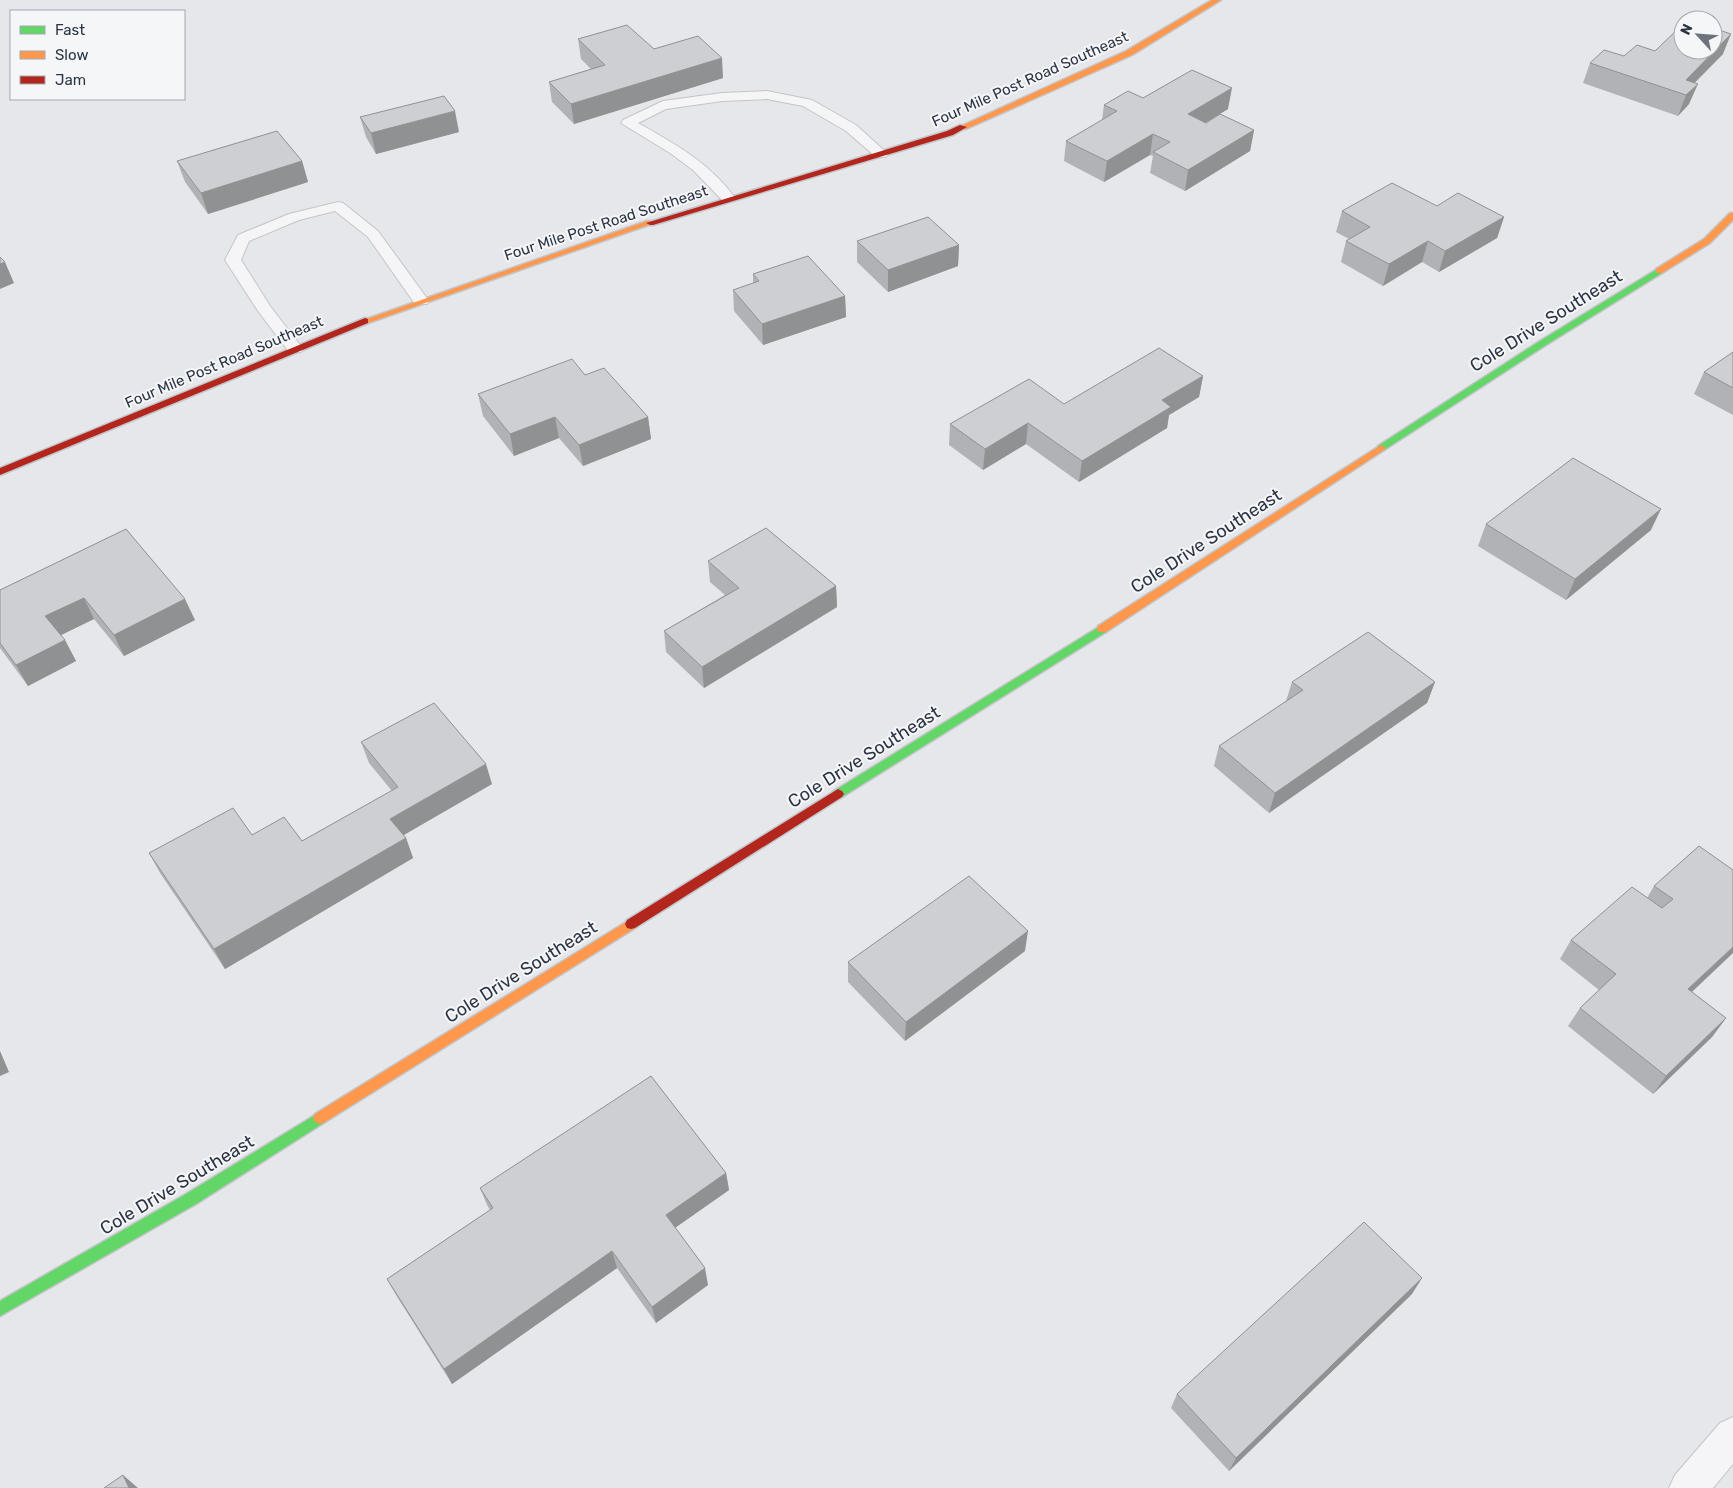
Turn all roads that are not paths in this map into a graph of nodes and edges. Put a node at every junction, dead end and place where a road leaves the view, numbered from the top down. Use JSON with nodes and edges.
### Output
{"nodes":[{"id":1,"x":1218,"y":0,"type":"edge"},
{"id":2,"x":880,"y":154,"type":"junction"},
{"id":3,"x":728,"y":198,"type":"junction"},
{"id":4,"x":1733,"y":215,"type":"edge"},
{"id":5,"x":421,"y":301,"type":"junction"},
{"id":6,"x":295,"y":349,"type":"junction"},
{"id":7,"x":0,"y":472,"type":"edge"},
{"id":8,"x":0,"y":1309,"type":"edge"},
{"id":9,"x":1733,"y":1436,"type":"edge"},
{"id":10,"x":1688,"y":1488,"type":"edge"}],
"edges":[{"from":1,"to":2,"type":"street","name":"Four Mile Post Road Southeast"},
{"from":2,"to":3,"type":"street","name":"Four Mile Post Road Southeast"},
{"from":2,"to":3,"type":"lane"},
{"from":3,"to":5,"type":"street","name":"Four Mile Post Road Southeast"},
{"from":4,"to":8,"type":"street","name":"Cole Drive Southeast"},
{"from":5,"to":6,"type":"street","name":"Four Mile Post Road Southeast"},
{"from":5,"to":6,"type":"lane"},
{"from":6,"to":7,"type":"street","name":"Four Mile Post Road Southeast"},
{"from":9,"to":10,"type":"street"}]}
